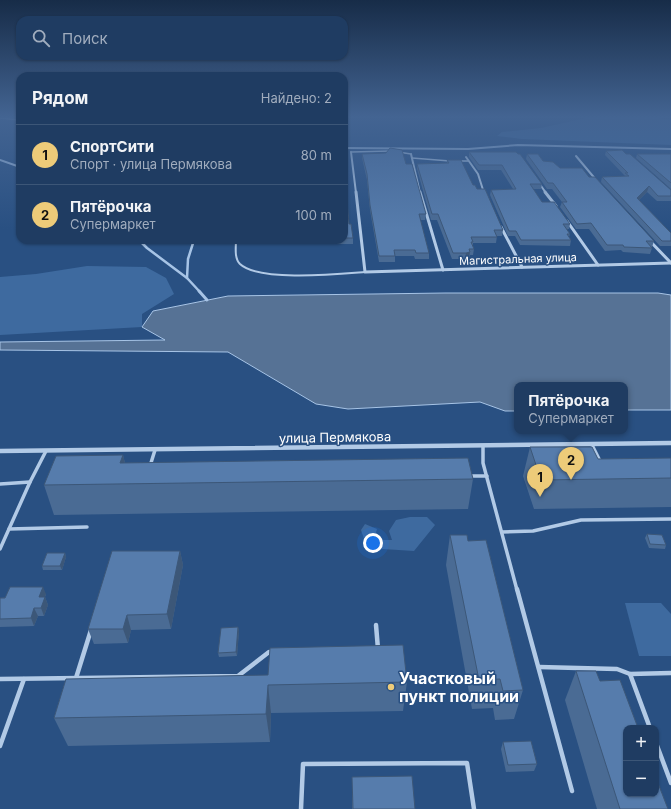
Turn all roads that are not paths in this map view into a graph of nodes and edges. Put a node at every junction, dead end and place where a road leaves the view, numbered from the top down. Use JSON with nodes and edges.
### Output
{"nodes":[{"id":1,"x":351,"y":154,"type":"edge"},
{"id":2,"x":411,"y":154,"type":"edge"},
{"id":3,"x":576,"y":156,"type":"dead end"},
{"id":4,"x":466,"y":157,"type":"dead end"},
{"id":5,"x":412,"y":158,"type":"junction"},
{"id":6,"x":468,"y":161,"type":"junction"},
{"id":7,"x":535,"y":177,"type":"edge"},
{"id":8,"x":600,"y":184,"type":"edge"},
{"id":9,"x":488,"y":200,"type":"edge"},
{"id":10,"x":557,"y":207,"type":"edge"},
{"id":11,"x":566,"y":219,"type":"edge"},
{"id":12,"x":498,"y":221,"type":"edge"},
{"id":13,"x":644,"y":235,"type":"edge"},
{"id":14,"x":236,"y":244,"type":"edge"},
{"id":15,"x":671,"y":263,"type":"edge"},
{"id":16,"x":598,"y":265,"type":"junction"},
{"id":17,"x":522,"y":267,"type":"junction"},
{"id":18,"x":443,"y":270,"type":"junction"},
{"id":19,"x":365,"y":272,"type":"junction"},
{"id":20,"x":671,"y":444,"type":"edge"},
{"id":21,"x":592,"y":445,"type":"junction"},
{"id":22,"x":483,"y":446,"type":"junction"},
{"id":23,"x":155,"y":450,"type":"junction"},
{"id":24,"x":0,"y":451,"type":"edge"},
{"id":25,"x":46,"y":451,"type":"junction"},
{"id":26,"x":602,"y":465,"type":"edge"},
{"id":27,"x":148,"y":473,"type":"edge"},
{"id":28,"x":463,"y":476,"type":"edge"},
{"id":29,"x":487,"y":476,"type":"junction"},
{"id":30,"x":30,"y":482,"type":"junction"},
{"id":31,"x":0,"y":484,"type":"edge"},
{"id":32,"x":671,"y":519,"type":"edge"},
{"id":33,"x":88,"y":527,"type":"dead end"},
{"id":34,"x":9,"y":529,"type":"junction"},
{"id":35,"x":502,"y":532,"type":"junction"},
{"id":36,"x":0,"y":549,"type":"edge"},
{"id":37,"x":93,"y":625,"type":"edge"},
{"id":38,"x":376,"y":625,"type":"dead end"},
{"id":39,"x":370,"y":650,"type":"edge"},
{"id":40,"x":277,"y":651,"type":"edge"},
{"id":41,"x":539,"y":667,"type":"junction"},
{"id":42,"x":671,"y":673,"type":"edge"},
{"id":43,"x":630,"y":674,"type":"junction"},
{"id":44,"x":76,"y":678,"type":"junction"},
{"id":45,"x":0,"y":679,"type":"edge"},
{"id":46,"x":24,"y":679,"type":"junction"},
{"id":47,"x":649,"y":725,"type":"edge"},
{"id":48,"x":0,"y":746,"type":"edge"},
{"id":49,"x":659,"y":751,"type":"edge"},
{"id":50,"x":671,"y":783,"type":"edge"},
{"id":51,"x":572,"y":791,"type":"dead end"},
{"id":52,"x":301,"y":809,"type":"edge"},
{"id":53,"x":474,"y":809,"type":"edge"}],
"edges":[{"from":1,"to":19,"type":"street"},
{"from":2,"to":5,"type":"street"},
{"from":3,"to":8,"type":"street"},
{"from":4,"to":6,"type":"street"},
{"from":5,"to":6,"type":"lane"},
{"from":5,"to":18,"type":"street"},
{"from":6,"to":9,"type":"street"},
{"from":7,"to":10,"type":"street"},
{"from":11,"to":16,"type":"street"},
{"from":12,"to":17,"type":"street"},
{"from":13,"to":15,"type":"street"},
{"from":14,"to":19,"type":"lane"},
{"from":15,"to":16,"type":"street","name":"Магистральная улица"},
{"from":16,"to":17,"type":"street","name":"Магистральная улица"},
{"from":17,"to":18,"type":"street","name":"Магистральная улица"},
{"from":18,"to":19,"type":"street","name":"Магистральная улица"},
{"from":20,"to":21,"type":"street","name":"улица Пермякова"},
{"from":21,"to":22,"type":"street","name":"улица Пермякова"},
{"from":21,"to":26,"type":"lane"},
{"from":22,"to":23,"type":"street","name":"улица Пермякова"},
{"from":22,"to":29,"type":"lane"},
{"from":23,"to":25,"type":"street","name":"улица Пермякова"},
{"from":23,"to":27,"type":"lane"},
{"from":24,"to":25,"type":"street","name":"улица Пермякова"},
{"from":25,"to":30,"type":"lane"},
{"from":28,"to":29,"type":"lane"},
{"from":29,"to":35,"type":"lane"},
{"from":30,"to":31,"type":"lane"},
{"from":30,"to":34,"type":"lane"},
{"from":32,"to":35,"type":"lane"},
{"from":33,"to":34,"type":"lane"},
{"from":34,"to":36,"type":"lane"},
{"from":35,"to":41,"type":"lane"},
{"from":37,"to":44,"type":"lane"},
{"from":38,"to":39,"type":"lane"},
{"from":40,"to":44,"type":"lane"},
{"from":41,"to":43,"type":"lane"},
{"from":41,"to":51,"type":"lane"},
{"from":42,"to":43,"type":"lane"},
{"from":43,"to":47,"type":"lane"},
{"from":44,"to":46,"type":"lane"},
{"from":45,"to":46,"type":"lane"},
{"from":46,"to":48,"type":"lane"},
{"from":49,"to":50,"type":"lane"},
{"from":52,"to":53,"type":"lane"}]}
